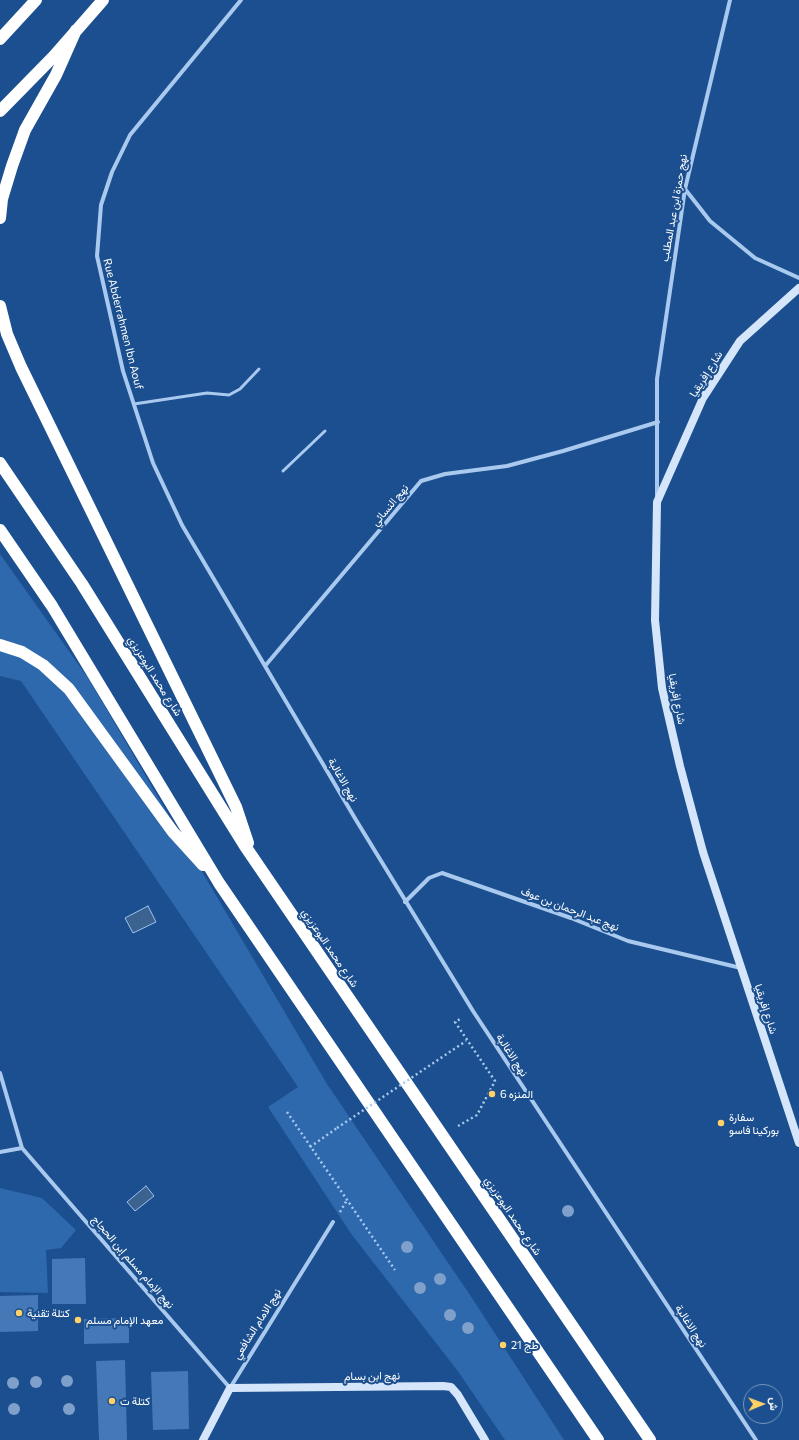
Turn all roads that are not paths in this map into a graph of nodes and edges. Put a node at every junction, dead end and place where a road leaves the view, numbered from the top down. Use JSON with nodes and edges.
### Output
{"nodes":[{"id":1,"x":36,"y":0,"type":"edge"},
{"id":2,"x":102,"y":0,"type":"edge"},
{"id":3,"x":241,"y":0,"type":"edge"},
{"id":4,"x":730,"y":0,"type":"edge"},
{"id":5,"x":76,"y":30,"type":"junction"},
{"id":6,"x":0,"y":39,"type":"edge"},
{"id":7,"x":0,"y":111,"type":"edge"},
{"id":8,"x":684,"y":189,"type":"junction"},
{"id":9,"x":0,"y":218,"type":"edge"},
{"id":10,"x":799,"y":278,"type":"edge"},
{"id":11,"x":799,"y":288,"type":"edge"},
{"id":12,"x":0,"y":306,"type":"edge"},
{"id":13,"x":259,"y":369,"type":"dead end"},
{"id":14,"x":134,"y":404,"type":"junction"},
{"id":15,"x":658,"y":422,"type":"junction"},
{"id":16,"x":325,"y":432,"type":"dead end"},
{"id":17,"x":0,"y":463,"type":"edge"},
{"id":18,"x":283,"y":472,"type":"dead end"},
{"id":19,"x":657,"y":502,"type":"junction"},
{"id":20,"x":0,"y":530,"type":"edge"},
{"id":21,"x":0,"y":645,"type":"edge"},
{"id":22,"x":265,"y":666,"type":"junction"},
{"id":23,"x":252,"y":857,"type":"junction"},
{"id":24,"x":219,"y":883,"type":"junction"},
{"id":25,"x":405,"y":902,"type":"junction"},
{"id":26,"x":741,"y":968,"type":"junction"},
{"id":27,"x":0,"y":1073,"type":"edge"},
{"id":28,"x":799,"y":1143,"type":"edge"},
{"id":29,"x":22,"y":1148,"type":"junction"},
{"id":30,"x":0,"y":1152,"type":"edge"},
{"id":31,"x":332,"y":1222,"type":"dead end"},
{"id":32,"x":230,"y":1388,"type":"junction"},
{"id":33,"x":203,"y":1440,"type":"edge"},
{"id":34,"x":485,"y":1440,"type":"edge"},
{"id":35,"x":598,"y":1440,"type":"edge"},
{"id":36,"x":650,"y":1440,"type":"edge"},
{"id":37,"x":756,"y":1440,"type":"edge"}],
"edges":[{"from":1,"to":6,"type":"highway"},
{"from":2,"to":5,"type":"highway"},
{"from":3,"to":14,"type":"street","name":"Rue Abderrahmen Ibn Aouf"},
{"from":4,"to":8,"type":"street","name":"نهج حمزة ابن عبد المطلب"},
{"from":5,"to":7,"type":"highway"},
{"from":5,"to":9,"type":"highway"},
{"from":8,"to":10,"type":"street"},
{"from":8,"to":15,"type":"street","name":"نهج حمزة ابن عبد المطلب"},
{"from":11,"to":19,"type":"street","name":"شارع إفريقيا"},
{"from":12,"to":23,"type":"highway"},
{"from":13,"to":14,"type":"lane"},
{"from":14,"to":22,"type":"street","name":"Rue Abderrahmen Ibn Aouf"},
{"from":15,"to":19,"type":"street","name":"نهج حمزة ابن عبد المطلب"},
{"from":15,"to":22,"type":"street","name":"نهج النسائي"},
{"from":16,"to":18,"type":"lane"},
{"from":17,"to":23,"type":"highway","name":"شارع محمد البوعزيزي"},
{"from":19,"to":26,"type":"street","name":"شارع إفريقيا"},
{"from":20,"to":24,"type":"highway"},
{"from":21,"to":24,"type":"highway"},
{"from":22,"to":25,"type":"street","name":"نهج الاغالبة"},
{"from":23,"to":36,"type":"highway","name":"شارع محمد البوعزيزي"},
{"from":24,"to":35,"type":"highway"},
{"from":25,"to":26,"type":"street","name":"نهج عبد الرحمان بن عوف"},
{"from":25,"to":37,"type":"street","name":"نهج الاغالبة"},
{"from":26,"to":28,"type":"street","name":"شارع إفريقيا"},
{"from":27,"to":29,"type":"street"},
{"from":29,"to":30,"type":"street"},
{"from":29,"to":32,"type":"street","name":"نهج اﻹمام مسلم إبن الحجاج"},
{"from":31,"to":32,"type":"street","name":"نهج الامام الشافعي"},
{"from":32,"to":33,"type":"street","name":"نهج الامام الشافعي"},
{"from":32,"to":34,"type":"street","name":"نهج ابن بسام"}]}
